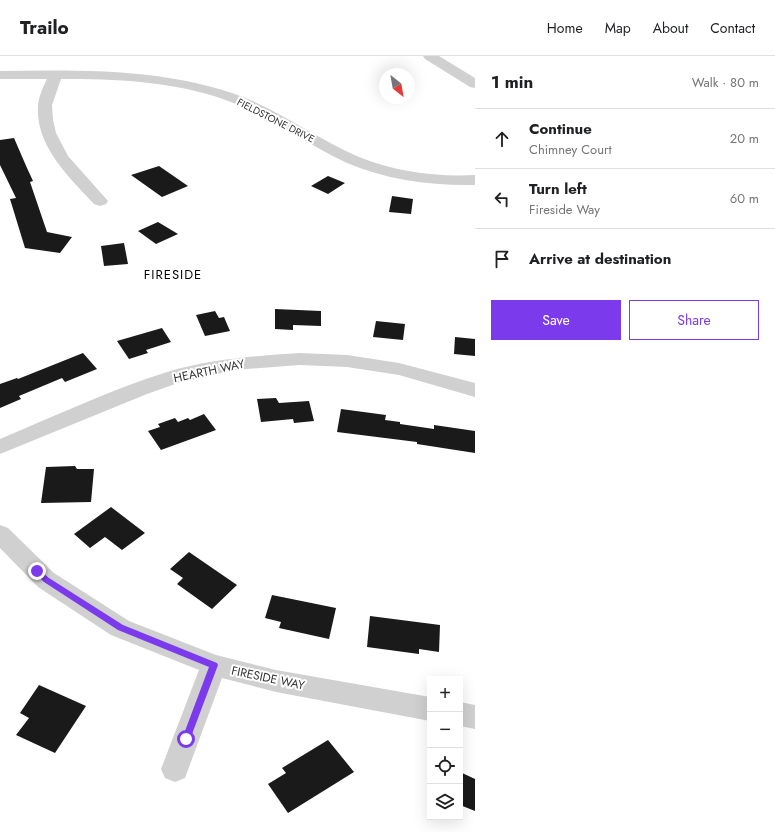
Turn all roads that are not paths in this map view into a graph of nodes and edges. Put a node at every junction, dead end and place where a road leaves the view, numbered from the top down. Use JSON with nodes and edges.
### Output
{"nodes":[{"id":1,"x":430,"y":56,"type":"edge"},
{"id":2,"x":0,"y":75,"type":"edge"},
{"id":3,"x":54,"y":75,"type":"junction"},
{"id":4,"x":475,"y":84,"type":"edge"},
{"id":5,"x":475,"y":180,"type":"edge"},
{"id":6,"x":100,"y":202,"type":"dead end"},
{"id":7,"x":475,"y":390,"type":"edge"},
{"id":8,"x":0,"y":447,"type":"edge"},
{"id":9,"x":0,"y":534,"type":"edge"},
{"id":10,"x":214,"y":665,"type":"junction"},
{"id":11,"x":427,"y":708,"type":"edge"},
{"id":12,"x":463,"y":715,"type":"edge"},
{"id":13,"x":475,"y":717,"type":"edge"},
{"id":14,"x":175,"y":769,"type":"dead end"}],
"edges":[{"from":1,"to":4,"type":"street"},
{"from":2,"to":3,"type":"street","name":"FIELDSTONE DRIVE"},
{"from":3,"to":5,"type":"street","name":"FIELDSTONE DRIVE"},
{"from":3,"to":6,"type":"street"},
{"from":7,"to":8,"type":"street","name":"HEARTH WAY"},
{"from":9,"to":10,"type":"street","name":"FIRESIDE WAY"},
{"from":10,"to":11,"type":"street","name":"FIRESIDE WAY"},
{"from":10,"to":14,"type":"street"},
{"from":12,"to":13,"type":"street"}]}
